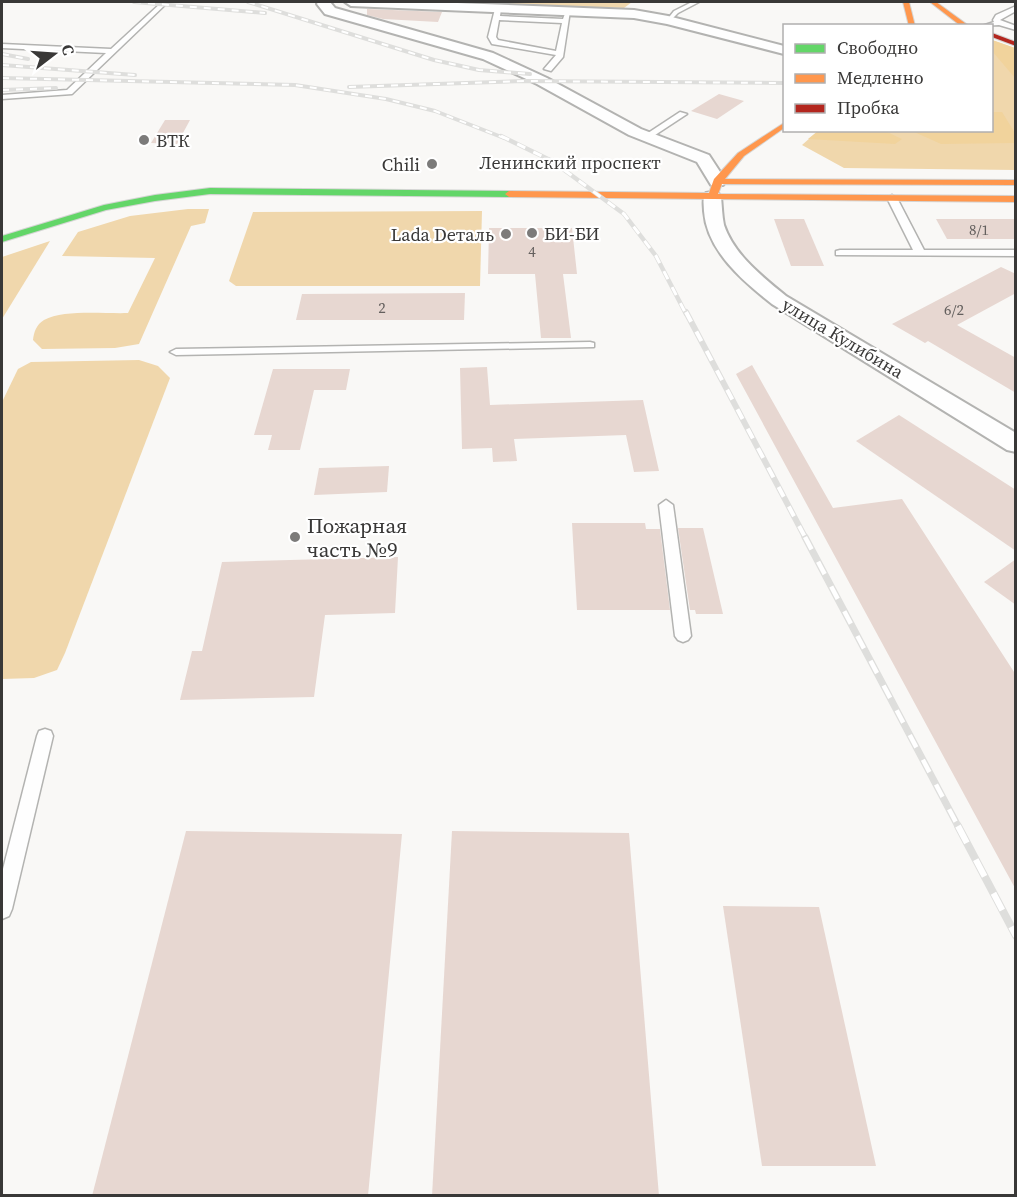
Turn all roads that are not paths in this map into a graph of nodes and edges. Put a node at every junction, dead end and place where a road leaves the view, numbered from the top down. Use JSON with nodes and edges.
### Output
{"nodes":[{"id":1,"x":165,"y":2,"type":"edge"},
{"id":2,"x":324,"y":2,"type":"edge"},
{"id":3,"x":351,"y":2,"type":"edge"},
{"id":4,"x":696,"y":2,"type":"edge"},
{"id":5,"x":906,"y":2,"type":"edge"},
{"id":6,"x":933,"y":2,"type":"edge"},
{"id":7,"x":1016,"y":8,"type":"edge"},
{"id":8,"x":497,"y":14,"type":"junction"},
{"id":9,"x":567,"y":16,"type":"junction"},
{"id":10,"x":668,"y":20,"type":"junction"},
{"id":11,"x":999,"y":22,"type":"junction"},
{"id":12,"x":912,"y":24,"type":"edge"},
{"id":13,"x":963,"y":24,"type":"edge"},
{"id":14,"x":992,"y":24,"type":"edge"},
{"id":15,"x":1016,"y":28,"type":"edge"},
{"id":16,"x":993,"y":35,"type":"edge"},
{"id":17,"x":1016,"y":44,"type":"edge"},
{"id":18,"x":2,"y":46,"type":"edge"},
{"id":19,"x":783,"y":50,"type":"edge"},
{"id":20,"x":112,"y":51,"type":"junction"},
{"id":21,"x":560,"y":54,"type":"junction"},
{"id":22,"x":548,"y":69,"type":"dead end"},
{"id":23,"x":2,"y":97,"type":"edge"},
{"id":24,"x":683,"y":114,"type":"dead end"},
{"id":25,"x":783,"y":126,"type":"edge"},
{"id":26,"x":646,"y":137,"type":"junction"},
{"id":27,"x":260,"y":177,"type":"dead end"},
{"id":28,"x":184,"y":180,"type":"dead end"},
{"id":29,"x":1016,"y":183,"type":"edge"},
{"id":30,"x":711,"y":186,"type":"junction"},
{"id":31,"x":892,"y":198,"type":"junction"},
{"id":32,"x":1016,"y":199,"type":"edge"},
{"id":33,"x":2,"y":239,"type":"edge"},
{"id":34,"x":840,"y":253,"type":"dead end"},
{"id":35,"x":920,"y":253,"type":"junction"},
{"id":36,"x":1016,"y":253,"type":"edge"},
{"id":37,"x":590,"y":345,"type":"dead end"},
{"id":38,"x":176,"y":352,"type":"dead end"},
{"id":39,"x":1016,"y":444,"type":"edge"},
{"id":40,"x":666,"y":505,"type":"dead end"},
{"id":41,"x":683,"y":636,"type":"dead end"},
{"id":42,"x":45,"y":736,"type":"dead end"},
{"id":43,"x":2,"y":909,"type":"edge"}],
"edges":[{"from":1,"to":20,"type":"lane"},
{"from":2,"to":26,"type":"street"},
{"from":3,"to":8,"type":"street"},
{"from":4,"to":10,"type":"lane"},
{"from":5,"to":12,"type":"main road"},
{"from":6,"to":13,"type":"main road"},
{"from":7,"to":11,"type":"lane"},
{"from":8,"to":9,"type":"street"},
{"from":8,"to":21,"type":"lane"},
{"from":9,"to":10,"type":"street"},
{"from":9,"to":21,"type":"lane"},
{"from":10,"to":19,"type":"street"},
{"from":11,"to":14,"type":"lane"},
{"from":11,"to":15,"type":"lane"},
{"from":16,"to":17,"type":"main road"},
{"from":18,"to":20,"type":"lane"},
{"from":20,"to":23,"type":"lane"},
{"from":21,"to":22,"type":"lane"},
{"from":24,"to":26,"type":"lane"},
{"from":25,"to":30,"type":"main road"},
{"from":26,"to":30,"type":"street"},
{"from":27,"to":28,"type":"main road"},
{"from":29,"to":30,"type":"main road","name":"Ленинский проспект"},
{"from":30,"to":31,"type":"main road","name":"Ленинский проспект"},
{"from":30,"to":33,"type":"main road","name":"Ленинский проспект"},
{"from":30,"to":39,"type":"street","name":"улица Кулибина"},
{"from":31,"to":32,"type":"main road","name":"Ленинский проспект"},
{"from":31,"to":35,"type":"lane"},
{"from":34,"to":35,"type":"lane"},
{"from":35,"to":36,"type":"lane"},
{"from":37,"to":38,"type":"lane"},
{"from":40,"to":41,"type":"lane"},
{"from":42,"to":43,"type":"lane"}]}
